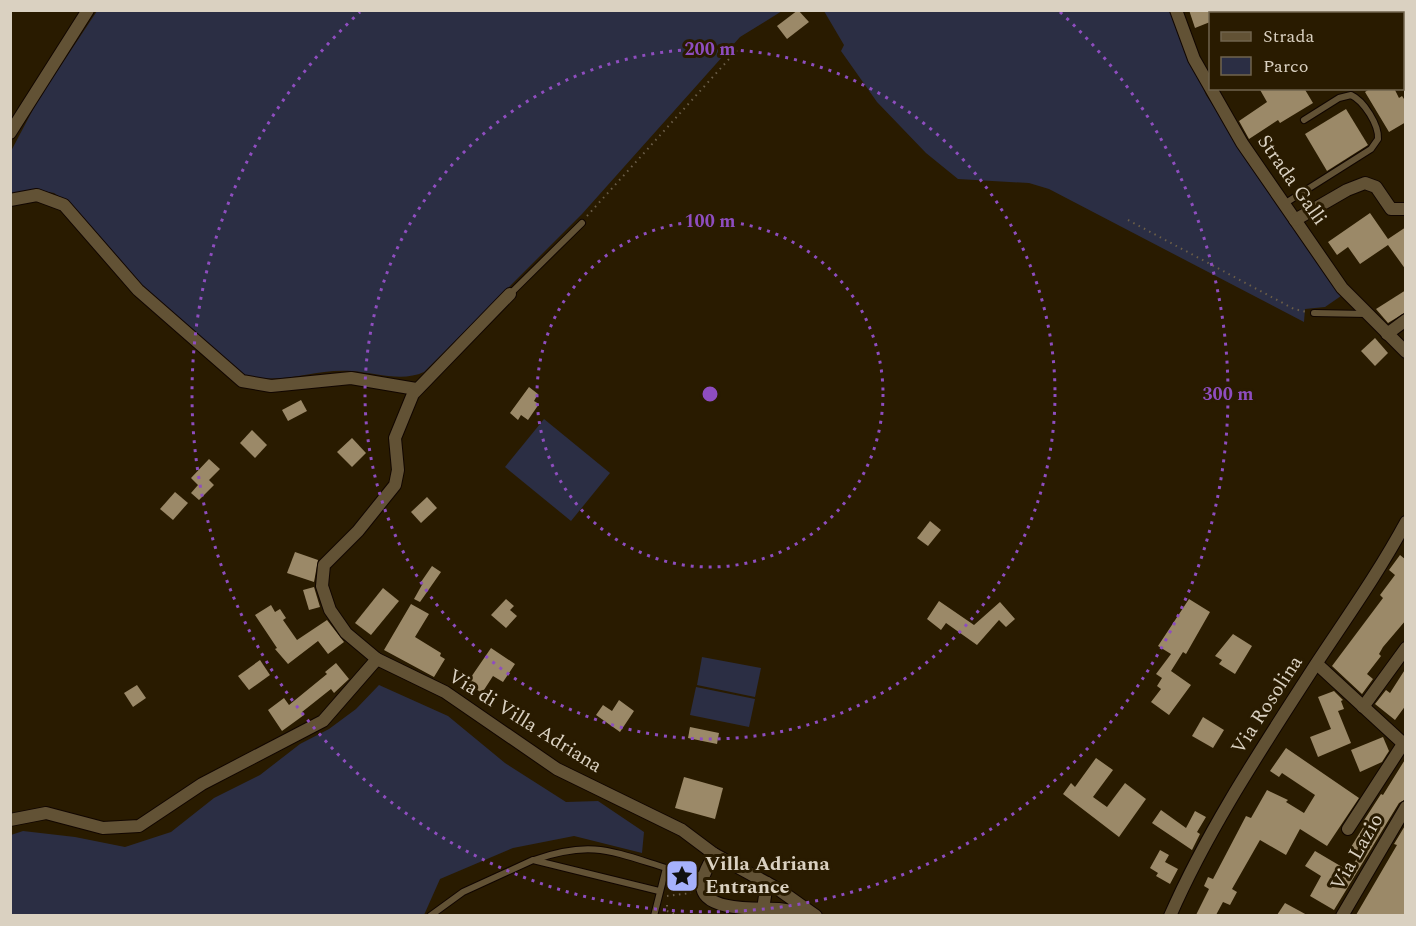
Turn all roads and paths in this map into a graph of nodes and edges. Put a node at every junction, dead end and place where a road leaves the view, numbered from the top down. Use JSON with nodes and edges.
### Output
{"nodes":[{"id":1,"x":88,"y":10,"type":"edge"},
{"id":2,"x":1176,"y":10,"type":"edge"},
{"id":3,"x":739,"y":48,"type":"dead end"},
{"id":4,"x":1209,"y":87,"type":"edge"},
{"id":5,"x":1211,"y":90,"type":"edge"},
{"id":6,"x":1304,"y":120,"type":"dead end"},
{"id":7,"x":10,"y":133,"type":"edge"},
{"id":8,"x":10,"y":200,"type":"edge"},
{"id":9,"x":1284,"y":204,"type":"junction"},
{"id":10,"x":1406,"y":209,"type":"edge"},
{"id":11,"x":1128,"y":220,"type":"dead end"},
{"id":12,"x":1295,"y":220,"type":"junction"},
{"id":13,"x":582,"y":223,"type":"joint"},
{"id":14,"x":510,"y":294,"type":"joint"},
{"id":15,"x":1314,"y":312,"type":"joint"},
{"id":16,"x":1367,"y":314,"type":"junction"},
{"id":17,"x":1406,"y":320,"type":"edge"},
{"id":18,"x":1387,"y":334,"type":"junction"},
{"id":19,"x":1406,"y":352,"type":"edge"},
{"id":20,"x":416,"y":389,"type":"junction"},
{"id":21,"x":1406,"y":522,"type":"edge"},
{"id":22,"x":1406,"y":648,"type":"edge"},
{"id":23,"x":377,"y":659,"type":"junction"},
{"id":24,"x":1317,"y":664,"type":"junction"},
{"id":25,"x":1363,"y":707,"type":"junction"},
{"id":26,"x":1404,"y":745,"type":"edge"},
{"id":27,"x":1406,"y":807,"type":"edge"},
{"id":28,"x":10,"y":820,"type":"edge"},
{"id":29,"x":1348,"y":829,"type":"dead end"},
{"id":30,"x":714,"y":854,"type":"junction"},
{"id":31,"x":533,"y":860,"type":"junction"},
{"id":32,"x":666,"y":868,"type":"junction"},
{"id":33,"x":704,"y":876,"type":"junction"},
{"id":34,"x":767,"y":883,"type":"junction"},
{"id":35,"x":659,"y":891,"type":"junction"},
{"id":36,"x":703,"y":891,"type":"junction"},
{"id":37,"x":666,"y":896,"type":"junction"},
{"id":38,"x":763,"y":909,"type":"junction"},
{"id":39,"x":430,"y":915,"type":"edge"},
{"id":40,"x":654,"y":915,"type":"edge"},
{"id":41,"x":681,"y":915,"type":"edge"},
{"id":42,"x":811,"y":915,"type":"edge"},
{"id":43,"x":816,"y":915,"type":"edge"},
{"id":44,"x":1170,"y":915,"type":"edge"},
{"id":45,"x":1342,"y":915,"type":"edge"}],
"edges":[{"from":1,"to":7,"type":"street"},
{"from":2,"to":4,"type":"street","name":"Strada Galli"},
{"from":3,"to":13,"type":"path"},
{"from":5,"to":9,"type":"street","name":"Strada Galli"},
{"from":6,"to":9,"type":"lane"},
{"from":8,"to":20,"type":"street"},
{"from":9,"to":12,"type":"street","name":"Strada Galli"},
{"from":10,"to":12,"type":"street"},
{"from":11,"to":15,"type":"path"},
{"from":12,"to":16,"type":"street","name":"Strada Galli"},
{"from":13,"to":14,"type":"lane"},
{"from":14,"to":20,"type":"street","name":"Via di Villa Adriana"},
{"from":15,"to":16,"type":"lane"},
{"from":16,"to":18,"type":"street","name":"Strada Galli"},
{"from":17,"to":18,"type":"street"},
{"from":18,"to":19,"type":"street","name":"Strada Galli"},
{"from":20,"to":23,"type":"street","name":"Via di Villa Adriana"},
{"from":21,"to":24,"type":"street","name":"Via Rosolina"},
{"from":22,"to":25,"type":"street"},
{"from":23,"to":28,"type":"street"},
{"from":23,"to":30,"type":"street","name":"Via di Villa Adriana"},
{"from":24,"to":25,"type":"street"},
{"from":24,"to":44,"type":"street","name":"Via Rosolina"},
{"from":25,"to":26,"type":"street"},
{"from":26,"to":29,"type":"street"},
{"from":27,"to":45,"type":"street","name":"Via Lazio"},
{"from":30,"to":33,"type":"street"},
{"from":30,"to":34,"type":"street","name":"Via di Villa Adriana"},
{"from":31,"to":32,"type":"lane"},
{"from":31,"to":35,"type":"lane"},
{"from":31,"to":39,"type":"lane"},
{"from":32,"to":33,"type":"lane"},
{"from":32,"to":35,"type":"lane"},
{"from":33,"to":36,"type":"street"},
{"from":34,"to":38,"type":"street"},
{"from":34,"to":43,"type":"street","name":"Via di Villa Adriana"},
{"from":35,"to":37,"type":"path"},
{"from":35,"to":40,"type":"lane"},
{"from":36,"to":37,"type":"path"},
{"from":36,"to":38,"type":"street"},
{"from":37,"to":41,"type":"path"},
{"from":38,"to":42,"type":"street"}]}
